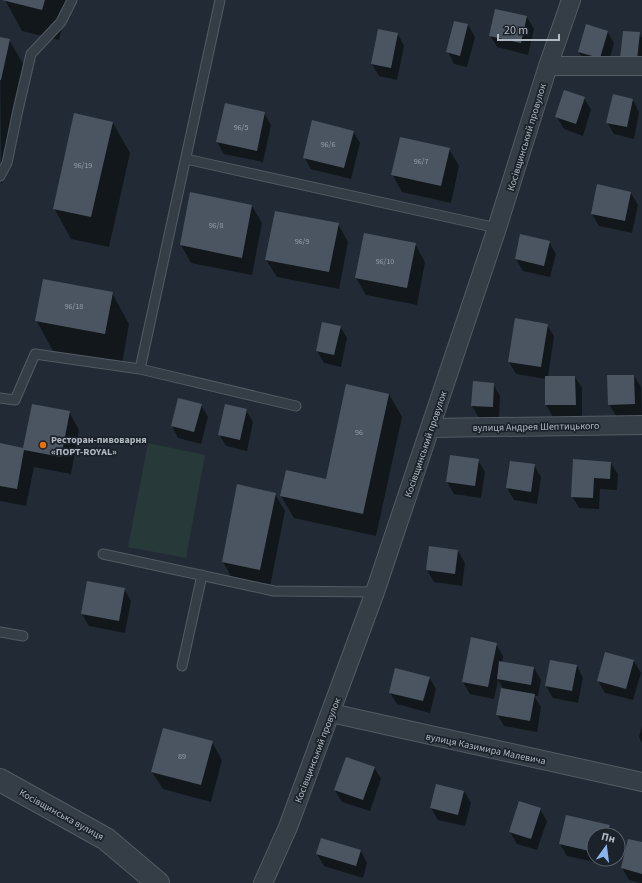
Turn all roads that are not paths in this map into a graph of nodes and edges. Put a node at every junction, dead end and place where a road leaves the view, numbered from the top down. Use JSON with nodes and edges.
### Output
{"nodes":[{"id":1,"x":72,"y":0,"type":"edge"},
{"id":2,"x":220,"y":0,"type":"edge"},
{"id":3,"x":571,"y":0,"type":"edge"},
{"id":4,"x":548,"y":66,"type":"junction"},
{"id":5,"x":642,"y":66,"type":"edge"},
{"id":6,"x":186,"y":160,"type":"junction"},
{"id":7,"x":0,"y":176,"type":"edge"},
{"id":8,"x":497,"y":228,"type":"junction"},
{"id":9,"x":140,"y":369,"type":"junction"},
{"id":10,"x":0,"y":398,"type":"edge"},
{"id":11,"x":296,"y":406,"type":"dead end"},
{"id":12,"x":642,"y":425,"type":"edge"},
{"id":13,"x":430,"y":428,"type":"junction"},
{"id":14,"x":104,"y":554,"type":"dead end"},
{"id":15,"x":202,"y":575,"type":"junction"},
{"id":16,"x":375,"y":592,"type":"junction"},
{"id":17,"x":0,"y":632,"type":"edge"},
{"id":18,"x":23,"y":636,"type":"dead end"},
{"id":19,"x":182,"y":666,"type":"dead end"},
{"id":20,"x":330,"y":714,"type":"junction"},
{"id":21,"x":0,"y":780,"type":"edge"},
{"id":22,"x":642,"y":782,"type":"edge"},
{"id":23,"x":158,"y":883,"type":"edge"},
{"id":24,"x":263,"y":883,"type":"edge"}],
"edges":[{"from":1,"to":7,"type":"lane"},
{"from":2,"to":6,"type":"lane"},
{"from":3,"to":4,"type":"street","name":"Косівщинський провулок"},
{"from":4,"to":5,"type":"street"},
{"from":4,"to":8,"type":"street","name":"Косівщинський провулок"},
{"from":6,"to":8,"type":"lane"},
{"from":6,"to":9,"type":"lane"},
{"from":8,"to":13,"type":"street","name":"Косівщинський провулок"},
{"from":9,"to":10,"type":"lane"},
{"from":9,"to":11,"type":"lane"},
{"from":12,"to":13,"type":"street","name":"вулиця Андрея Шептицького"},
{"from":13,"to":16,"type":"street","name":"Косівщинський провулок"},
{"from":14,"to":15,"type":"lane"},
{"from":15,"to":16,"type":"lane"},
{"from":15,"to":19,"type":"lane"},
{"from":16,"to":20,"type":"street","name":"Косівщинський провулок"},
{"from":17,"to":18,"type":"lane"},
{"from":20,"to":22,"type":"street","name":"вулиця Казимира Малевича"},
{"from":20,"to":24,"type":"street","name":"Косівщинський провулок"},
{"from":21,"to":23,"type":"street","name":"Косівщинська вулиця"}]}
